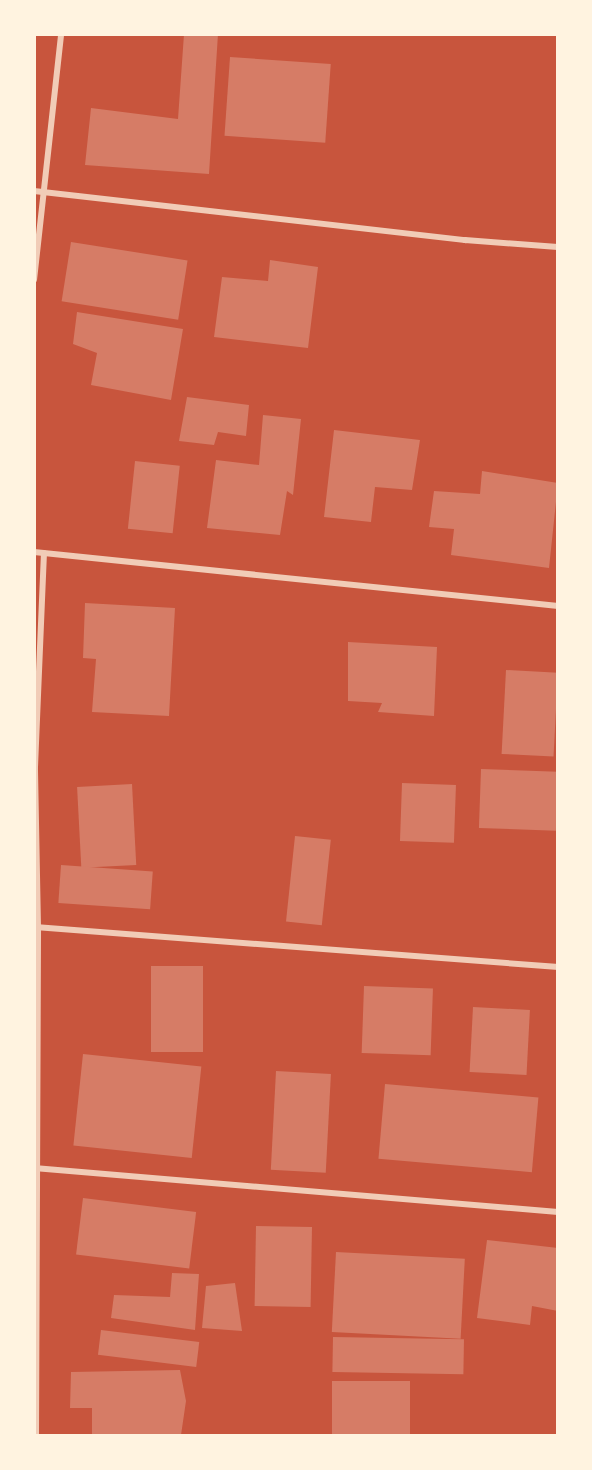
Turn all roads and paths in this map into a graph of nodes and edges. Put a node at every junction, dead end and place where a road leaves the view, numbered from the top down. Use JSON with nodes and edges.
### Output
{"nodes":[{"id":1,"x":61,"y":34,"type":"edge"},
{"id":2,"x":34,"y":191,"type":"edge"},
{"id":3,"x":45,"y":191,"type":"junction"},
{"id":4,"x":558,"y":247,"type":"edge"},
{"id":5,"x":34,"y":280,"type":"edge"},
{"id":6,"x":34,"y":552,"type":"edge"},
{"id":7,"x":44,"y":553,"type":"junction"},
{"id":8,"x":558,"y":606,"type":"edge"},
{"id":9,"x":36,"y":927,"type":"edge"},
{"id":10,"x":558,"y":967,"type":"edge"},
{"id":11,"x":35,"y":1168,"type":"edge"},
{"id":12,"x":558,"y":1212,"type":"edge"},
{"id":13,"x":36,"y":1436,"type":"edge"}],
"edges":[{"from":1,"to":3,"type":"street"},
{"from":2,"to":3,"type":"street"},
{"from":3,"to":4,"type":"street"},
{"from":3,"to":5,"type":"street"},
{"from":6,"to":7,"type":"street"},
{"from":7,"to":8,"type":"street"},
{"from":7,"to":9,"type":"street"},
{"from":9,"to":10,"type":"street"},
{"from":9,"to":11,"type":"street"},
{"from":11,"to":12,"type":"street"},
{"from":11,"to":13,"type":"street"}]}
